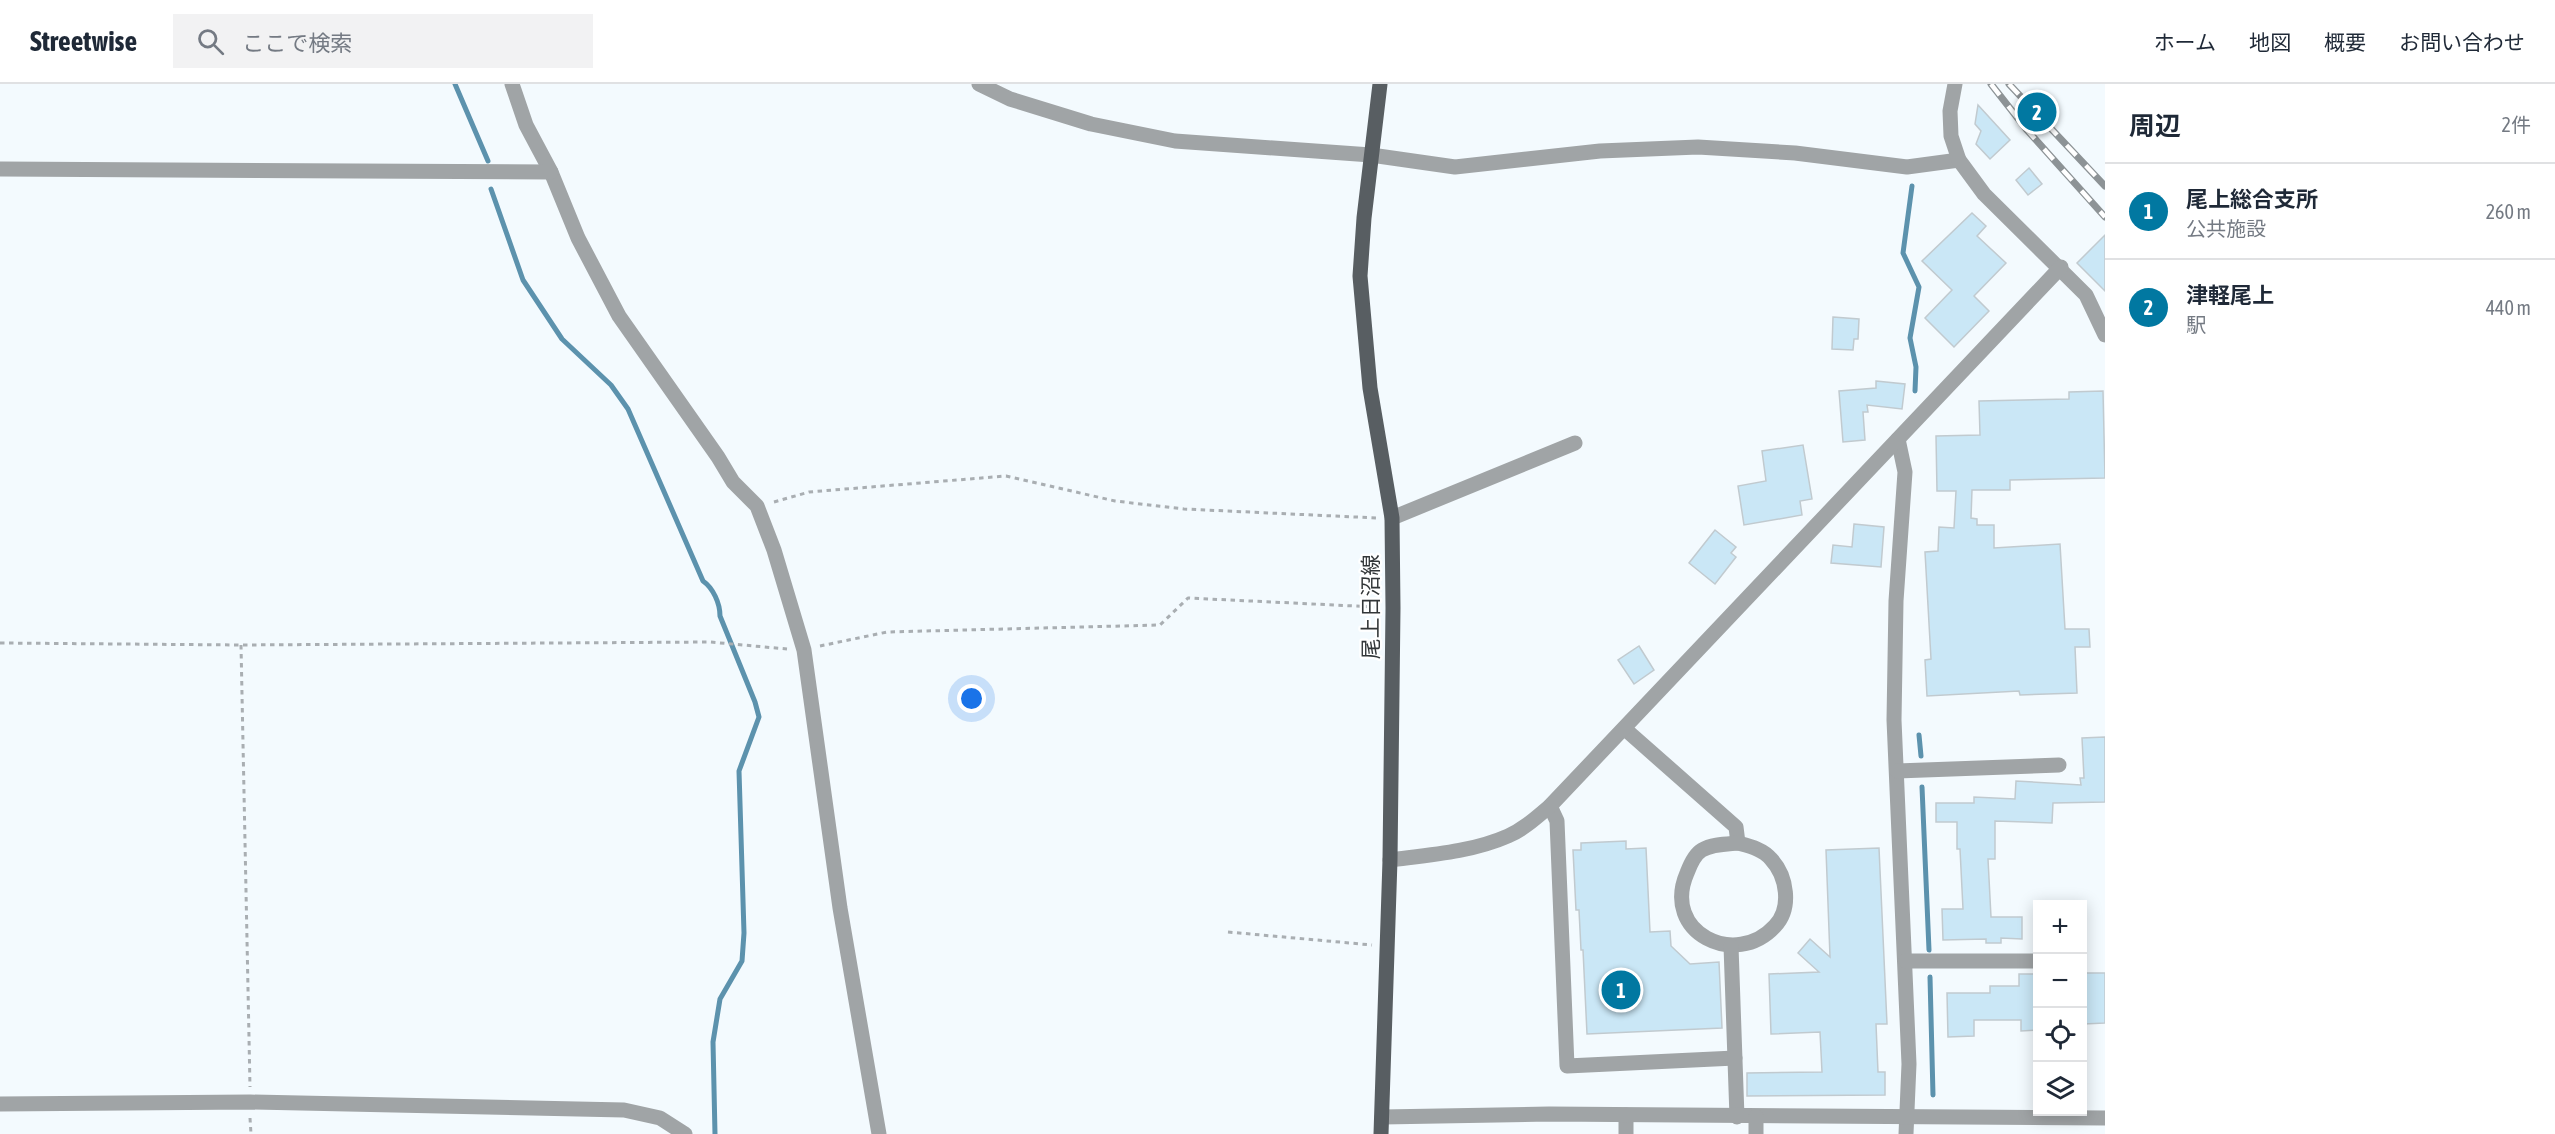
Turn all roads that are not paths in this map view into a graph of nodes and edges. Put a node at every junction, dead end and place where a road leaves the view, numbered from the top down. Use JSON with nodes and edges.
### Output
{"nodes":[{"id":1,"x":512,"y":84,"type":"edge"},
{"id":2,"x":1380,"y":84,"type":"edge"},
{"id":3,"x":1955,"y":84,"type":"edge"},
{"id":4,"x":983,"y":85,"type":"edge"},
{"id":5,"x":1371,"y":155,"type":"junction"},
{"id":6,"x":1959,"y":160,"type":"junction"},
{"id":7,"x":0,"y":170,"type":"edge"},
{"id":8,"x":551,"y":172,"type":"junction"},
{"id":9,"x":2061,"y":267,"type":"junction"},
{"id":10,"x":2105,"y":335,"type":"edge"},
{"id":11,"x":1898,"y":439,"type":"junction"},
{"id":12,"x":1575,"y":443,"type":"dead end"},
{"id":13,"x":1392,"y":518,"type":"junction"},
{"id":14,"x":1624,"y":729,"type":"junction"},
{"id":15,"x":2059,"y":765,"type":"dead end"},
{"id":16,"x":1897,"y":771,"type":"junction"},
{"id":17,"x":1550,"y":806,"type":"junction"},
{"id":18,"x":1738,"y":843,"type":"junction"},
{"id":19,"x":1390,"y":860,"type":"junction"},
{"id":20,"x":1731,"y":946,"type":"junction"},
{"id":21,"x":1906,"y":961,"type":"junction"},
{"id":22,"x":2033,"y":961,"type":"edge"},
{"id":23,"x":1735,"y":1058,"type":"junction"},
{"id":24,"x":0,"y":1104,"type":"edge"},
{"id":25,"x":1626,"y":1115,"type":"junction"},
{"id":26,"x":1756,"y":1116,"type":"junction"},
{"id":27,"x":1382,"y":1117,"type":"junction"},
{"id":28,"x":1737,"y":1117,"type":"junction"},
{"id":29,"x":1908,"y":1117,"type":"junction"},
{"id":30,"x":2105,"y":1118,"type":"edge"},
{"id":31,"x":685,"y":1134,"type":"edge"},
{"id":32,"x":879,"y":1134,"type":"edge"},
{"id":33,"x":1381,"y":1134,"type":"edge"},
{"id":34,"x":1626,"y":1134,"type":"edge"},
{"id":35,"x":1756,"y":1134,"type":"edge"},
{"id":36,"x":1906,"y":1134,"type":"edge"}],
"edges":[{"from":1,"to":8,"type":"street"},
{"from":2,"to":5,"type":"main road","name":"尾上日沼線"},
{"from":3,"to":6,"type":"street"},
{"from":4,"to":5,"type":"street"},
{"from":5,"to":6,"type":"street"},
{"from":5,"to":13,"type":"main road","name":"尾上日沼線"},
{"from":6,"to":9,"type":"street"},
{"from":7,"to":8,"type":"street"},
{"from":8,"to":32,"type":"street"},
{"from":9,"to":10,"type":"street"},
{"from":9,"to":11,"type":"street"},
{"from":11,"to":14,"type":"street"},
{"from":11,"to":16,"type":"street"},
{"from":12,"to":13,"type":"street"},
{"from":13,"to":19,"type":"main road","name":"尾上日沼線"},
{"from":14,"to":17,"type":"street"},
{"from":14,"to":18,"type":"street"},
{"from":15,"to":16,"type":"street"},
{"from":16,"to":21,"type":"street"},
{"from":17,"to":19,"type":"street"},
{"from":17,"to":23,"type":"street"},
{"from":18,"to":20,"type":"street"},
{"from":18,"to":20,"type":"street"},
{"from":19,"to":27,"type":"main road","name":"尾上日沼線"},
{"from":20,"to":23,"type":"street"},
{"from":21,"to":22,"type":"street"},
{"from":21,"to":29,"type":"street"},
{"from":23,"to":28,"type":"street"},
{"from":24,"to":31,"type":"street"},
{"from":25,"to":27,"type":"street"},
{"from":25,"to":28,"type":"street"},
{"from":25,"to":34,"type":"street"},
{"from":26,"to":28,"type":"street"},
{"from":26,"to":29,"type":"street"},
{"from":26,"to":35,"type":"street"},
{"from":27,"to":33,"type":"main road","name":"尾上日沼線"},
{"from":29,"to":30,"type":"street"},
{"from":29,"to":36,"type":"street"}]}
